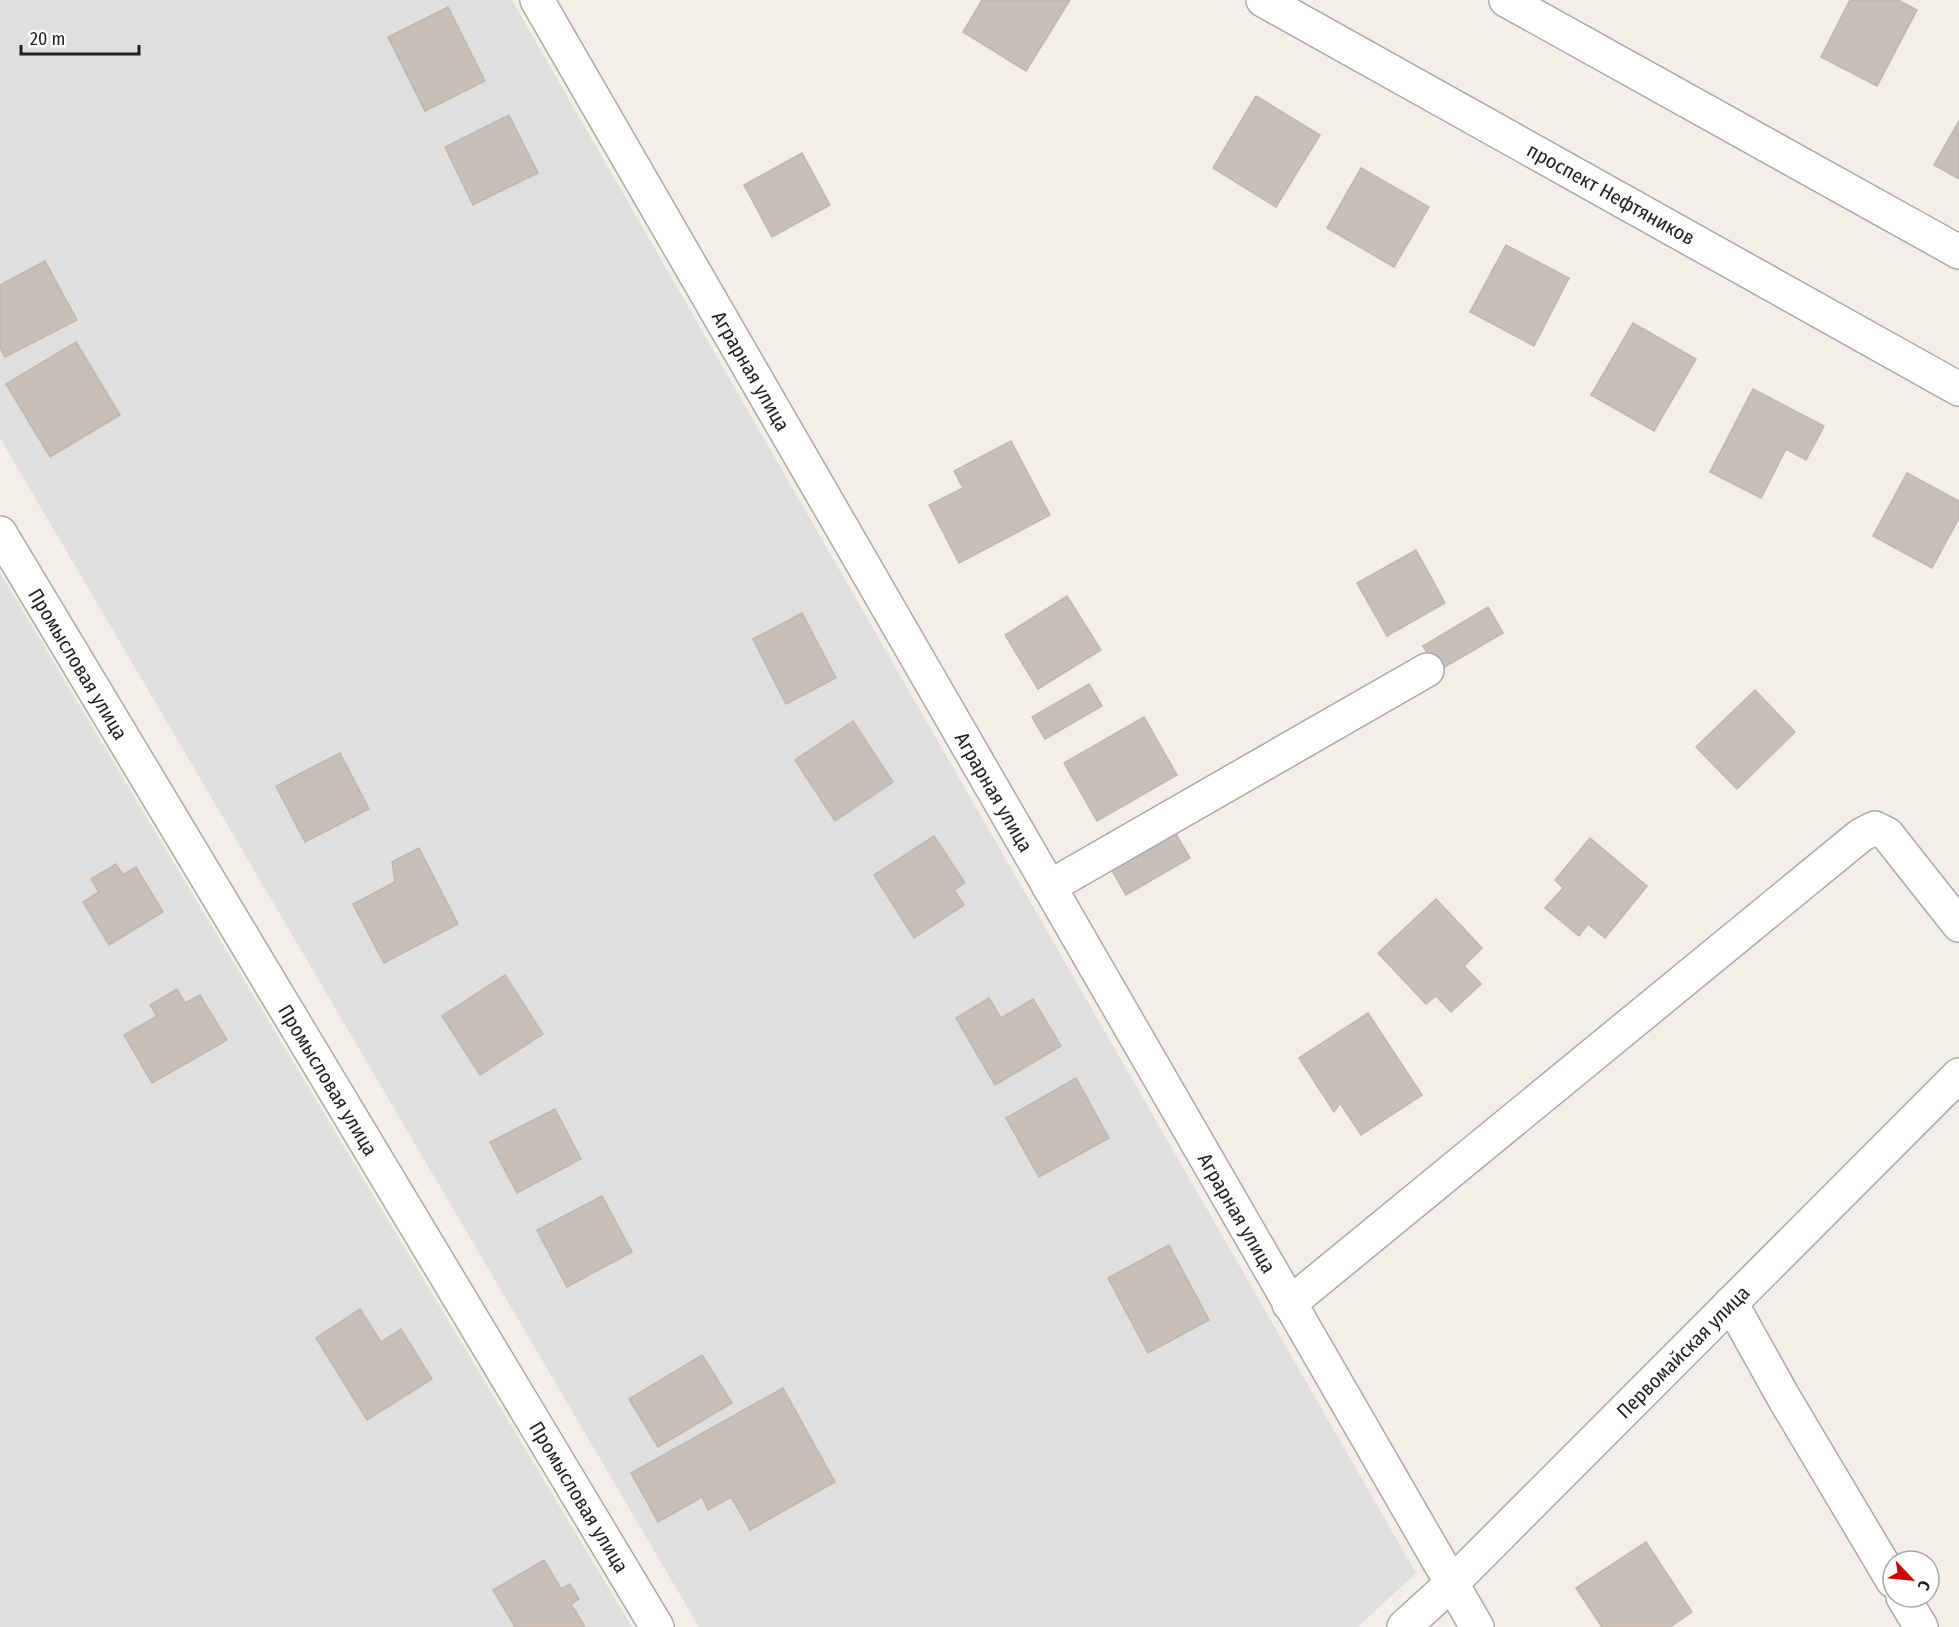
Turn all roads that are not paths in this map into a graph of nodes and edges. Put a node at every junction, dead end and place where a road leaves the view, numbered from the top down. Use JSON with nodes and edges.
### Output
{"nodes":[{"id":1,"x":537,"y":0,"type":"edge"},
{"id":2,"x":1263,"y":0,"type":"edge"},
{"id":3,"x":1506,"y":0,"type":"edge"},
{"id":4,"x":1959,"y":252,"type":"edge"},
{"id":5,"x":1959,"y":389,"type":"edge"},
{"id":6,"x":0,"y":533,"type":"edge"},
{"id":7,"x":1427,"y":670,"type":"dead end"},
{"id":8,"x":1048,"y":887,"type":"junction"},
{"id":9,"x":1959,"y":925,"type":"edge"},
{"id":10,"x":1959,"y":1075,"type":"edge"},
{"id":11,"x":1731,"y":1303,"type":"junction"},
{"id":12,"x":1289,"y":1304,"type":"junction"},
{"id":13,"x":1881,"y":1561,"type":"edge"},
{"id":14,"x":1451,"y":1584,"type":"junction"},
{"id":15,"x":1910,"y":1609,"type":"edge"},
{"id":16,"x":657,"y":1627,"type":"edge"},
{"id":17,"x":1404,"y":1627,"type":"edge"},
{"id":18,"x":1477,"y":1627,"type":"edge"},
{"id":19,"x":1921,"y":1627,"type":"edge"}],
"edges":[{"from":1,"to":8,"type":"street","name":"Аграрная улица"},
{"from":2,"to":5,"type":"street","name":"проспект Нефтяников"},
{"from":3,"to":4,"type":"street"},
{"from":6,"to":16,"type":"street","name":"Промысловая улица"},
{"from":7,"to":8,"type":"street"},
{"from":8,"to":12,"type":"street","name":"Аграрная улица"},
{"from":9,"to":12,"type":"street"},
{"from":10,"to":11,"type":"street","name":"Первомайская улица"},
{"from":11,"to":13,"type":"street"},
{"from":11,"to":14,"type":"street","name":"Первомайская улица"},
{"from":12,"to":14,"type":"street","name":"Аграрная улица"},
{"from":14,"to":17,"type":"street","name":"Первомайская улица"},
{"from":14,"to":18,"type":"street","name":"Аграрная улица"},
{"from":15,"to":19,"type":"street"}]}
